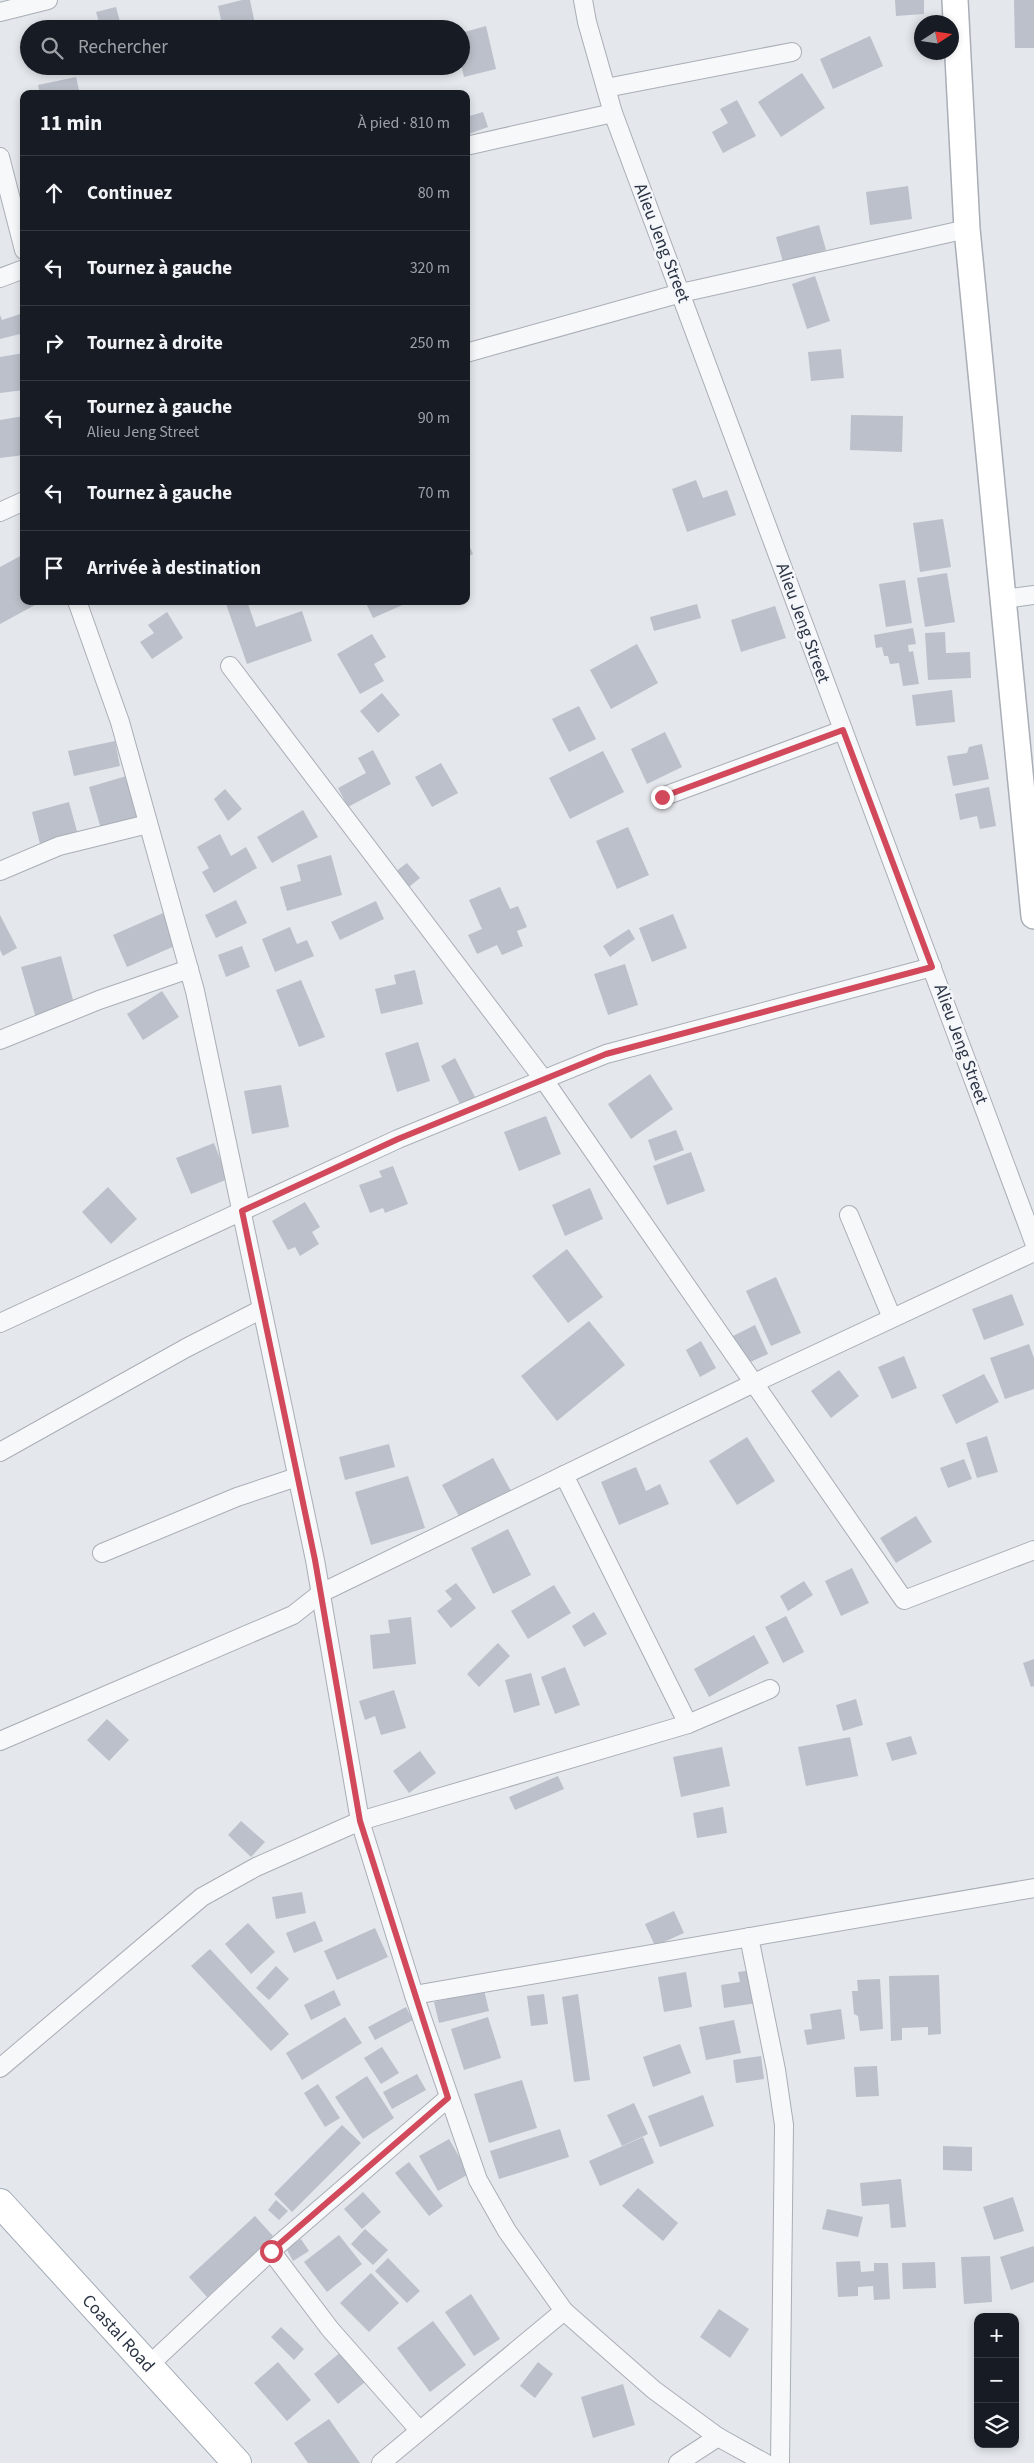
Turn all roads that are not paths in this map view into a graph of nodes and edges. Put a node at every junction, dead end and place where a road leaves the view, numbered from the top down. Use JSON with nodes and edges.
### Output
{"nodes":[{"id":1,"x":48,"y":0,"type":"edge"},
{"id":2,"x":583,"y":0,"type":"edge"},
{"id":3,"x":955,"y":0,"type":"edge"},
{"id":4,"x":0,"y":12,"type":"edge"},
{"id":5,"x":792,"y":52,"type":"dead end"},
{"id":6,"x":606,"y":88,"type":"junction"},
{"id":7,"x":613,"y":113,"type":"junction"},
{"id":8,"x":470,"y":145,"type":"edge"},
{"id":9,"x":0,"y":157,"type":"edge"},
{"id":10,"x":967,"y":229,"type":"junction"},
{"id":11,"x":20,"y":234,"type":"edge"},
{"id":12,"x":20,"y":270,"type":"edge"},
{"id":13,"x":0,"y":278,"type":"edge"},
{"id":14,"x":681,"y":293,"type":"junction"},
{"id":15,"x":470,"y":352,"type":"edge"},
{"id":16,"x":20,"y":503,"type":"edge"},
{"id":17,"x":0,"y":512,"type":"edge"},
{"id":18,"x":1034,"y":594,"type":"edge"},
{"id":19,"x":1003,"y":598,"type":"junction"},
{"id":20,"x":78,"y":605,"type":"edge"},
{"id":21,"x":230,"y":666,"type":"dead end"},
{"id":22,"x":843,"y":730,"type":"junction"},
{"id":23,"x":1027,"y":758,"type":"edge"},
{"id":24,"x":662,"y":797,"type":"dead end"},
{"id":25,"x":148,"y":824,"type":"junction"},
{"id":26,"x":1032,"y":870,"type":"edge"},
{"id":27,"x":0,"y":871,"type":"edge"},
{"id":28,"x":1034,"y":916,"type":"edge"},
{"id":29,"x":932,"y":967,"type":"junction"},
{"id":30,"x":189,"y":969,"type":"junction"},
{"id":31,"x":0,"y":1040,"type":"edge"},
{"id":32,"x":544,"y":1080,"type":"junction"},
{"id":33,"x":242,"y":1211,"type":"junction"},
{"id":34,"x":850,"y":1216,"type":"dead end"},
{"id":35,"x":1034,"y":1242,"type":"edge"},
{"id":36,"x":1034,"y":1252,"type":"edge"},
{"id":37,"x":262,"y":1309,"type":"junction"},
{"id":38,"x":892,"y":1318,"type":"junction"},
{"id":39,"x":0,"y":1323,"type":"edge"},
{"id":40,"x":754,"y":1383,"type":"junction"},
{"id":41,"x":0,"y":1452,"type":"edge"},
{"id":42,"x":564,"y":1475,"type":"junction"},
{"id":43,"x":298,"y":1477,"type":"junction"},
{"id":44,"x":1034,"y":1550,"type":"edge"},
{"id":45,"x":102,"y":1553,"type":"dead end"},
{"id":46,"x":321,"y":1593,"type":"junction"},
{"id":47,"x":770,"y":1689,"type":"dead end"},
{"id":48,"x":688,"y":1724,"type":"junction"},
{"id":49,"x":0,"y":1741,"type":"edge"},
{"id":50,"x":360,"y":1821,"type":"junction"},
{"id":51,"x":1034,"y":1888,"type":"edge"},
{"id":52,"x":749,"y":1937,"type":"junction"},
{"id":53,"x":414,"y":1995,"type":"junction"},
{"id":54,"x":0,"y":2068,"type":"edge"},
{"id":55,"x":448,"y":2098,"type":"junction"},
{"id":56,"x":0,"y":2203,"type":"edge"},
{"id":57,"x":271,"y":2251,"type":"junction"},
{"id":58,"x":564,"y":2311,"type":"junction"},
{"id":59,"x":148,"y":2366,"type":"junction"},
{"id":60,"x":419,"y":2430,"type":"junction"},
{"id":61,"x":718,"y":2437,"type":"junction"},
{"id":62,"x":237,"y":2463,"type":"edge"},
{"id":63,"x":381,"y":2463,"type":"edge"},
{"id":64,"x":678,"y":2463,"type":"edge"},
{"id":65,"x":765,"y":2463,"type":"edge"},
{"id":66,"x":780,"y":2463,"type":"edge"}],
"edges":[{"from":1,"to":4,"type":"street"},
{"from":2,"to":6,"type":"street","name":"Alieu Jeng Street"},
{"from":3,"to":10,"type":"street"},
{"from":5,"to":6,"type":"street"},
{"from":6,"to":7,"type":"street","name":"Alieu Jeng Street"},
{"from":7,"to":8,"type":"street"},
{"from":7,"to":14,"type":"street","name":"Alieu Jeng Street"},
{"from":9,"to":11,"type":"street"},
{"from":10,"to":14,"type":"street"},
{"from":10,"to":19,"type":"street"},
{"from":12,"to":13,"type":"street"},
{"from":14,"to":15,"type":"street"},
{"from":14,"to":22,"type":"street","name":"Alieu Jeng Street"},
{"from":16,"to":17,"type":"street"},
{"from":18,"to":19,"type":"street"},
{"from":19,"to":23,"type":"street"},
{"from":20,"to":25,"type":"street"},
{"from":21,"to":32,"type":"street"},
{"from":22,"to":24,"type":"street"},
{"from":22,"to":29,"type":"street","name":"Alieu Jeng Street"},
{"from":23,"to":26,"type":"street"},
{"from":25,"to":27,"type":"street"},
{"from":25,"to":30,"type":"street"},
{"from":26,"to":28,"type":"street"},
{"from":29,"to":32,"type":"street"},
{"from":29,"to":35,"type":"street","name":"Alieu Jeng Street"},
{"from":30,"to":31,"type":"street"},
{"from":30,"to":33,"type":"street"},
{"from":32,"to":33,"type":"street"},
{"from":32,"to":40,"type":"street"},
{"from":33,"to":37,"type":"street"},
{"from":33,"to":39,"type":"street"},
{"from":34,"to":38,"type":"street"},
{"from":36,"to":38,"type":"street"},
{"from":37,"to":41,"type":"street"},
{"from":37,"to":43,"type":"street"},
{"from":38,"to":40,"type":"street"},
{"from":40,"to":42,"type":"street"},
{"from":40,"to":44,"type":"street"},
{"from":42,"to":46,"type":"street"},
{"from":42,"to":48,"type":"street"},
{"from":43,"to":45,"type":"street"},
{"from":43,"to":46,"type":"street"},
{"from":46,"to":49,"type":"street"},
{"from":46,"to":50,"type":"street"},
{"from":47,"to":48,"type":"street"},
{"from":48,"to":50,"type":"street"},
{"from":50,"to":53,"type":"street"},
{"from":50,"to":54,"type":"street"},
{"from":51,"to":52,"type":"street"},
{"from":52,"to":53,"type":"street"},
{"from":52,"to":66,"type":"street"},
{"from":53,"to":55,"type":"street"},
{"from":55,"to":57,"type":"street"},
{"from":55,"to":58,"type":"street"},
{"from":56,"to":59,"type":"main road","name":"Coastal Road"},
{"from":57,"to":59,"type":"street"},
{"from":57,"to":60,"type":"street"},
{"from":58,"to":60,"type":"street"},
{"from":58,"to":61,"type":"street"},
{"from":59,"to":62,"type":"main road","name":"Coastal Road"},
{"from":60,"to":63,"type":"street"},
{"from":61,"to":64,"type":"street"},
{"from":61,"to":65,"type":"street"}]}
